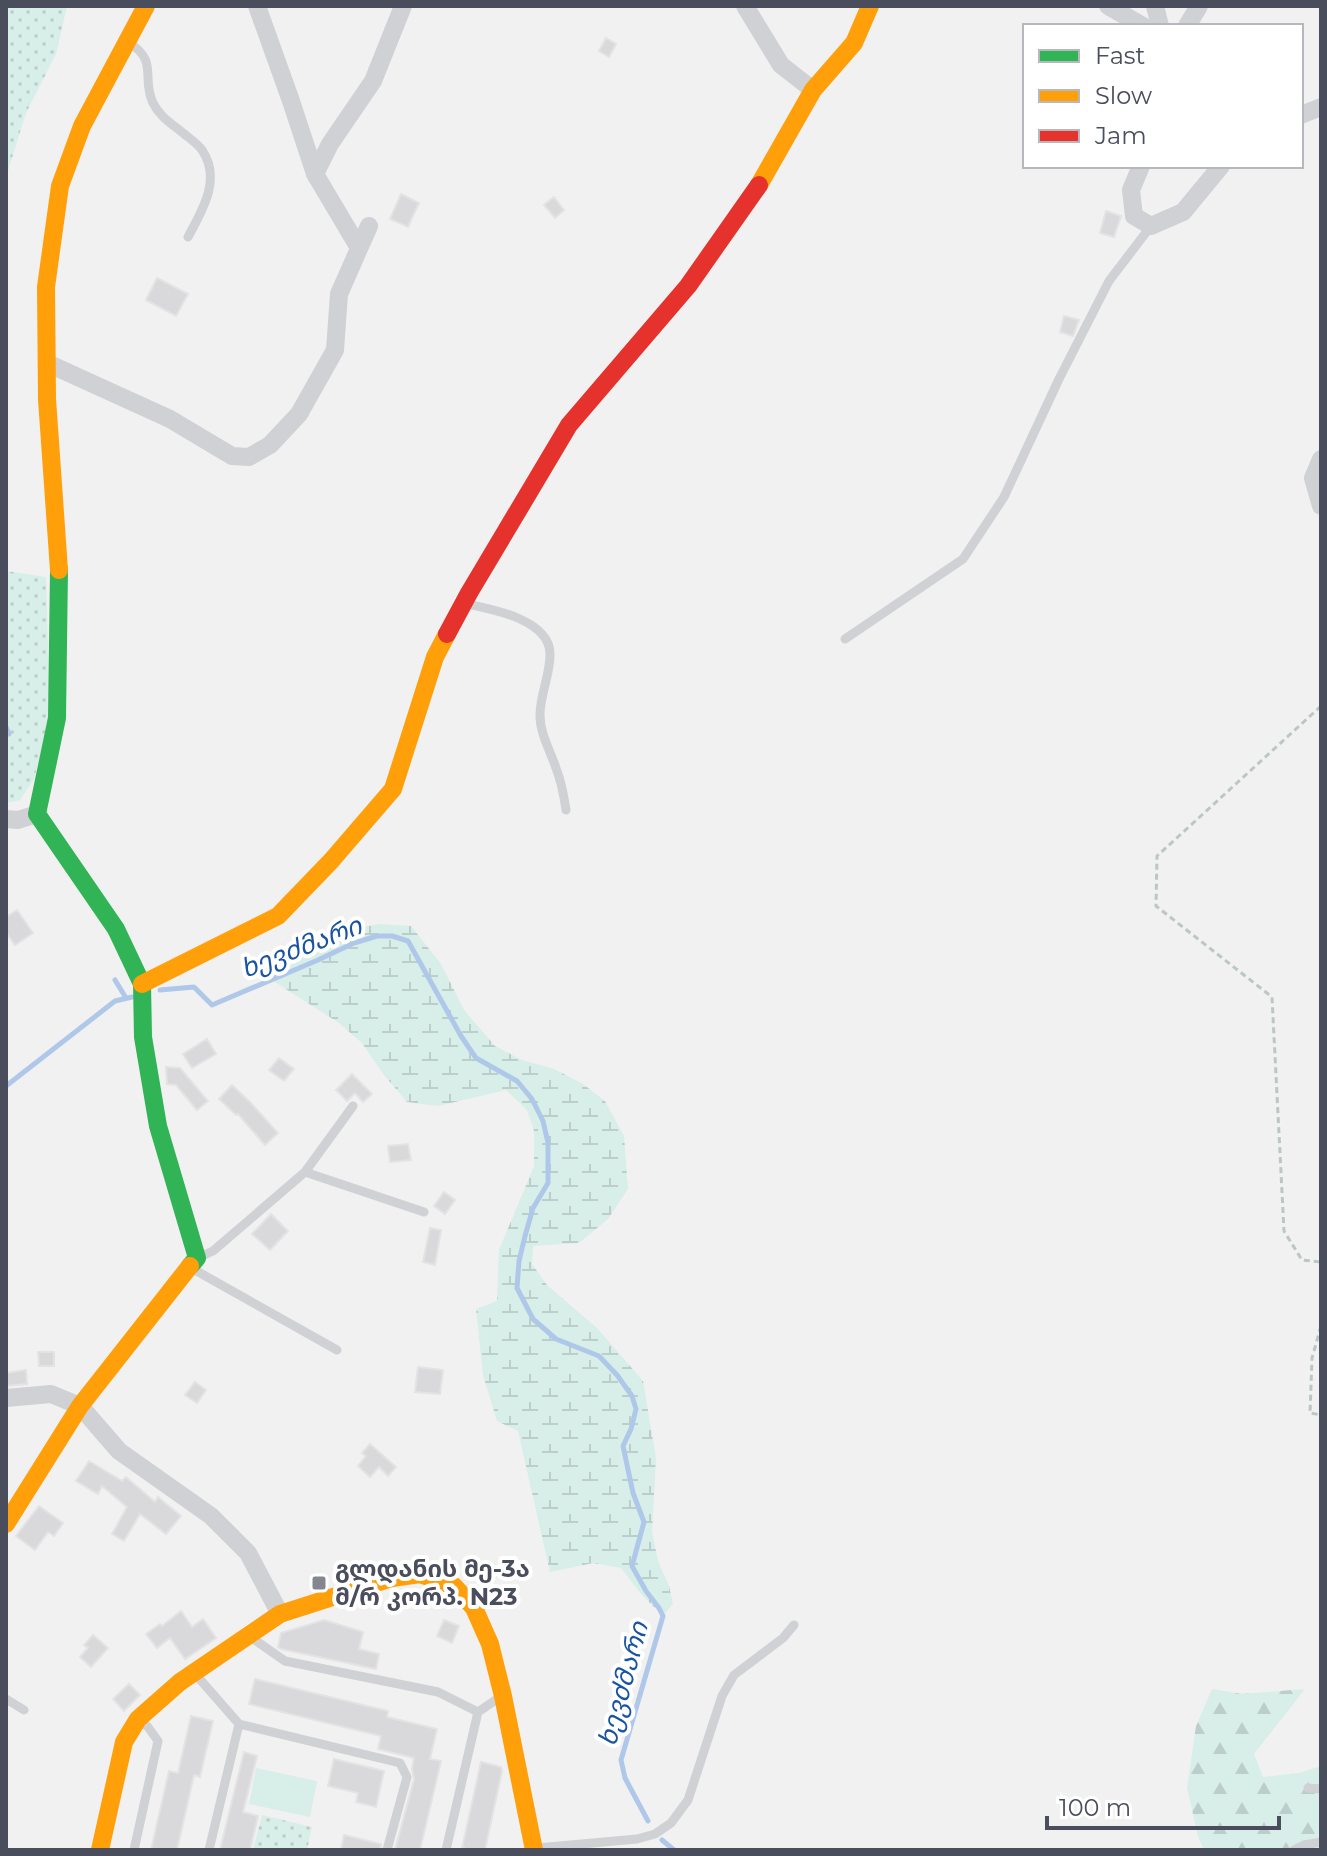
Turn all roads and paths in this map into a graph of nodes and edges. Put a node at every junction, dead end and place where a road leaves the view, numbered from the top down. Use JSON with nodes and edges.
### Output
{"nodes":[{"id":1,"x":146,"y":6,"type":"edge"},
{"id":2,"x":257,"y":6,"type":"edge"},
{"id":3,"x":403,"y":6,"type":"edge"},
{"id":4,"x":745,"y":6,"type":"edge"},
{"id":5,"x":870,"y":6,"type":"edge"},
{"id":6,"x":1108,"y":6,"type":"edge"},
{"id":7,"x":1199,"y":6,"type":"edge"},
{"id":8,"x":1140,"y":24,"type":"edge"},
{"id":9,"x":1188,"y":24,"type":"edge"},
{"id":10,"x":126,"y":41,"type":"junction"},
{"id":11,"x":813,"y":90,"type":"junction"},
{"id":12,"x":1140,"y":168,"type":"edge"},
{"id":13,"x":1219,"y":168,"type":"edge"},
{"id":14,"x":315,"y":174,"type":"junction"},
{"id":15,"x":369,"y":226,"type":"dead end"},
{"id":16,"x":1151,"y":226,"type":"junction"},
{"id":17,"x":188,"y":237,"type":"dead end"},
{"id":18,"x":359,"y":248,"type":"junction"},
{"id":19,"x":47,"y":363,"type":"junction"},
{"id":20,"x":1321,"y":459,"type":"edge"},
{"id":21,"x":1321,"y":506,"type":"edge"},
{"id":22,"x":464,"y":603,"type":"junction"},
{"id":23,"x":845,"y":639,"type":"dead end"},
{"id":24,"x":1321,"y":706,"type":"edge"},
{"id":25,"x":566,"y":810,"type":"dead end"},
{"id":26,"x":37,"y":814,"type":"junction"},
{"id":27,"x":6,"y":819,"type":"edge"},
{"id":28,"x":142,"y":984,"type":"junction"},
{"id":29,"x":353,"y":1106,"type":"dead end"},
{"id":30,"x":305,"y":1172,"type":"junction"},
{"id":31,"x":424,"y":1212,"type":"dead end"},
{"id":32,"x":193,"y":1262,"type":"junction"},
{"id":33,"x":1321,"y":1262,"type":"edge"},
{"id":34,"x":1321,"y":1326,"type":"edge"},
{"id":35,"x":337,"y":1350,"type":"dead end"},
{"id":36,"x":6,"y":1398,"type":"edge"},
{"id":37,"x":80,"y":1406,"type":"junction"},
{"id":38,"x":1321,"y":1415,"type":"edge"},
{"id":39,"x":6,"y":1524,"type":"edge"},
{"id":40,"x":280,"y":1614,"type":"junction"},
{"id":41,"x":794,"y":1625,"type":"dead end"},
{"id":42,"x":248,"y":1636,"type":"junction"},
{"id":43,"x":194,"y":1672,"type":"junction"},
{"id":44,"x":503,"y":1696,"type":"junction"},
{"id":45,"x":6,"y":1699,"type":"edge"},
{"id":46,"x":24,"y":1710,"type":"dead end"},
{"id":47,"x":478,"y":1712,"type":"junction"},
{"id":48,"x":138,"y":1719,"type":"junction"},
{"id":49,"x":239,"y":1724,"type":"junction"},
{"id":50,"x":1308,"y":1788,"type":"dead end"},
{"id":51,"x":1321,"y":1789,"type":"edge"},
{"id":52,"x":1321,"y":1842,"type":"edge"},
{"id":53,"x":534,"y":1849,"type":"edge"},
{"id":54,"x":100,"y":1850,"type":"edge"},
{"id":55,"x":134,"y":1850,"type":"edge"},
{"id":56,"x":209,"y":1850,"type":"edge"},
{"id":57,"x":387,"y":1850,"type":"edge"},
{"id":58,"x":446,"y":1850,"type":"edge"},
{"id":59,"x":1294,"y":1850,"type":"edge"}],
"edges":[{"from":1,"to":10,"type":"street"},
{"from":2,"to":14,"type":"street"},
{"from":3,"to":14,"type":"street"},
{"from":4,"to":11,"type":"street"},
{"from":5,"to":11,"type":"street"},
{"from":6,"to":8,"type":"street"},
{"from":7,"to":9,"type":"street"},
{"from":10,"to":17,"type":"lane"},
{"from":10,"to":19,"type":"street"},
{"from":11,"to":22,"type":"street"},
{"from":12,"to":16,"type":"street"},
{"from":13,"to":16,"type":"street"},
{"from":14,"to":18,"type":"street"},
{"from":15,"to":18,"type":"street"},
{"from":16,"to":23,"type":"lane"},
{"from":18,"to":19,"type":"street"},
{"from":19,"to":26,"type":"street"},
{"from":20,"to":21,"type":"street"},
{"from":22,"to":25,"type":"lane"},
{"from":22,"to":28,"type":"street"},
{"from":24,"to":33,"type":"path"},
{"from":26,"to":27,"type":"street"},
{"from":26,"to":28,"type":"street"},
{"from":28,"to":32,"type":"street"},
{"from":29,"to":30,"type":"lane"},
{"from":30,"to":31,"type":"lane"},
{"from":30,"to":32,"type":"lane"},
{"from":32,"to":35,"type":"lane"},
{"from":32,"to":37,"type":"street"},
{"from":34,"to":38,"type":"path"},
{"from":36,"to":37,"type":"street"},
{"from":37,"to":39,"type":"street"},
{"from":37,"to":40,"type":"street"},
{"from":40,"to":42,"type":"street"},
{"from":40,"to":44,"type":"street"},
{"from":41,"to":53,"type":"lane"},
{"from":42,"to":43,"type":"street"},
{"from":42,"to":47,"type":"lane"},
{"from":43,"to":48,"type":"street"},
{"from":43,"to":49,"type":"lane"},
{"from":44,"to":47,"type":"lane"},
{"from":44,"to":53,"type":"street"},
{"from":45,"to":46,"type":"lane"},
{"from":47,"to":58,"type":"lane"},
{"from":48,"to":54,"type":"street"},
{"from":48,"to":55,"type":"lane"},
{"from":49,"to":56,"type":"lane"},
{"from":49,"to":57,"type":"lane"},
{"from":50,"to":51,"type":"lane"},
{"from":52,"to":59,"type":"lane"}]}
